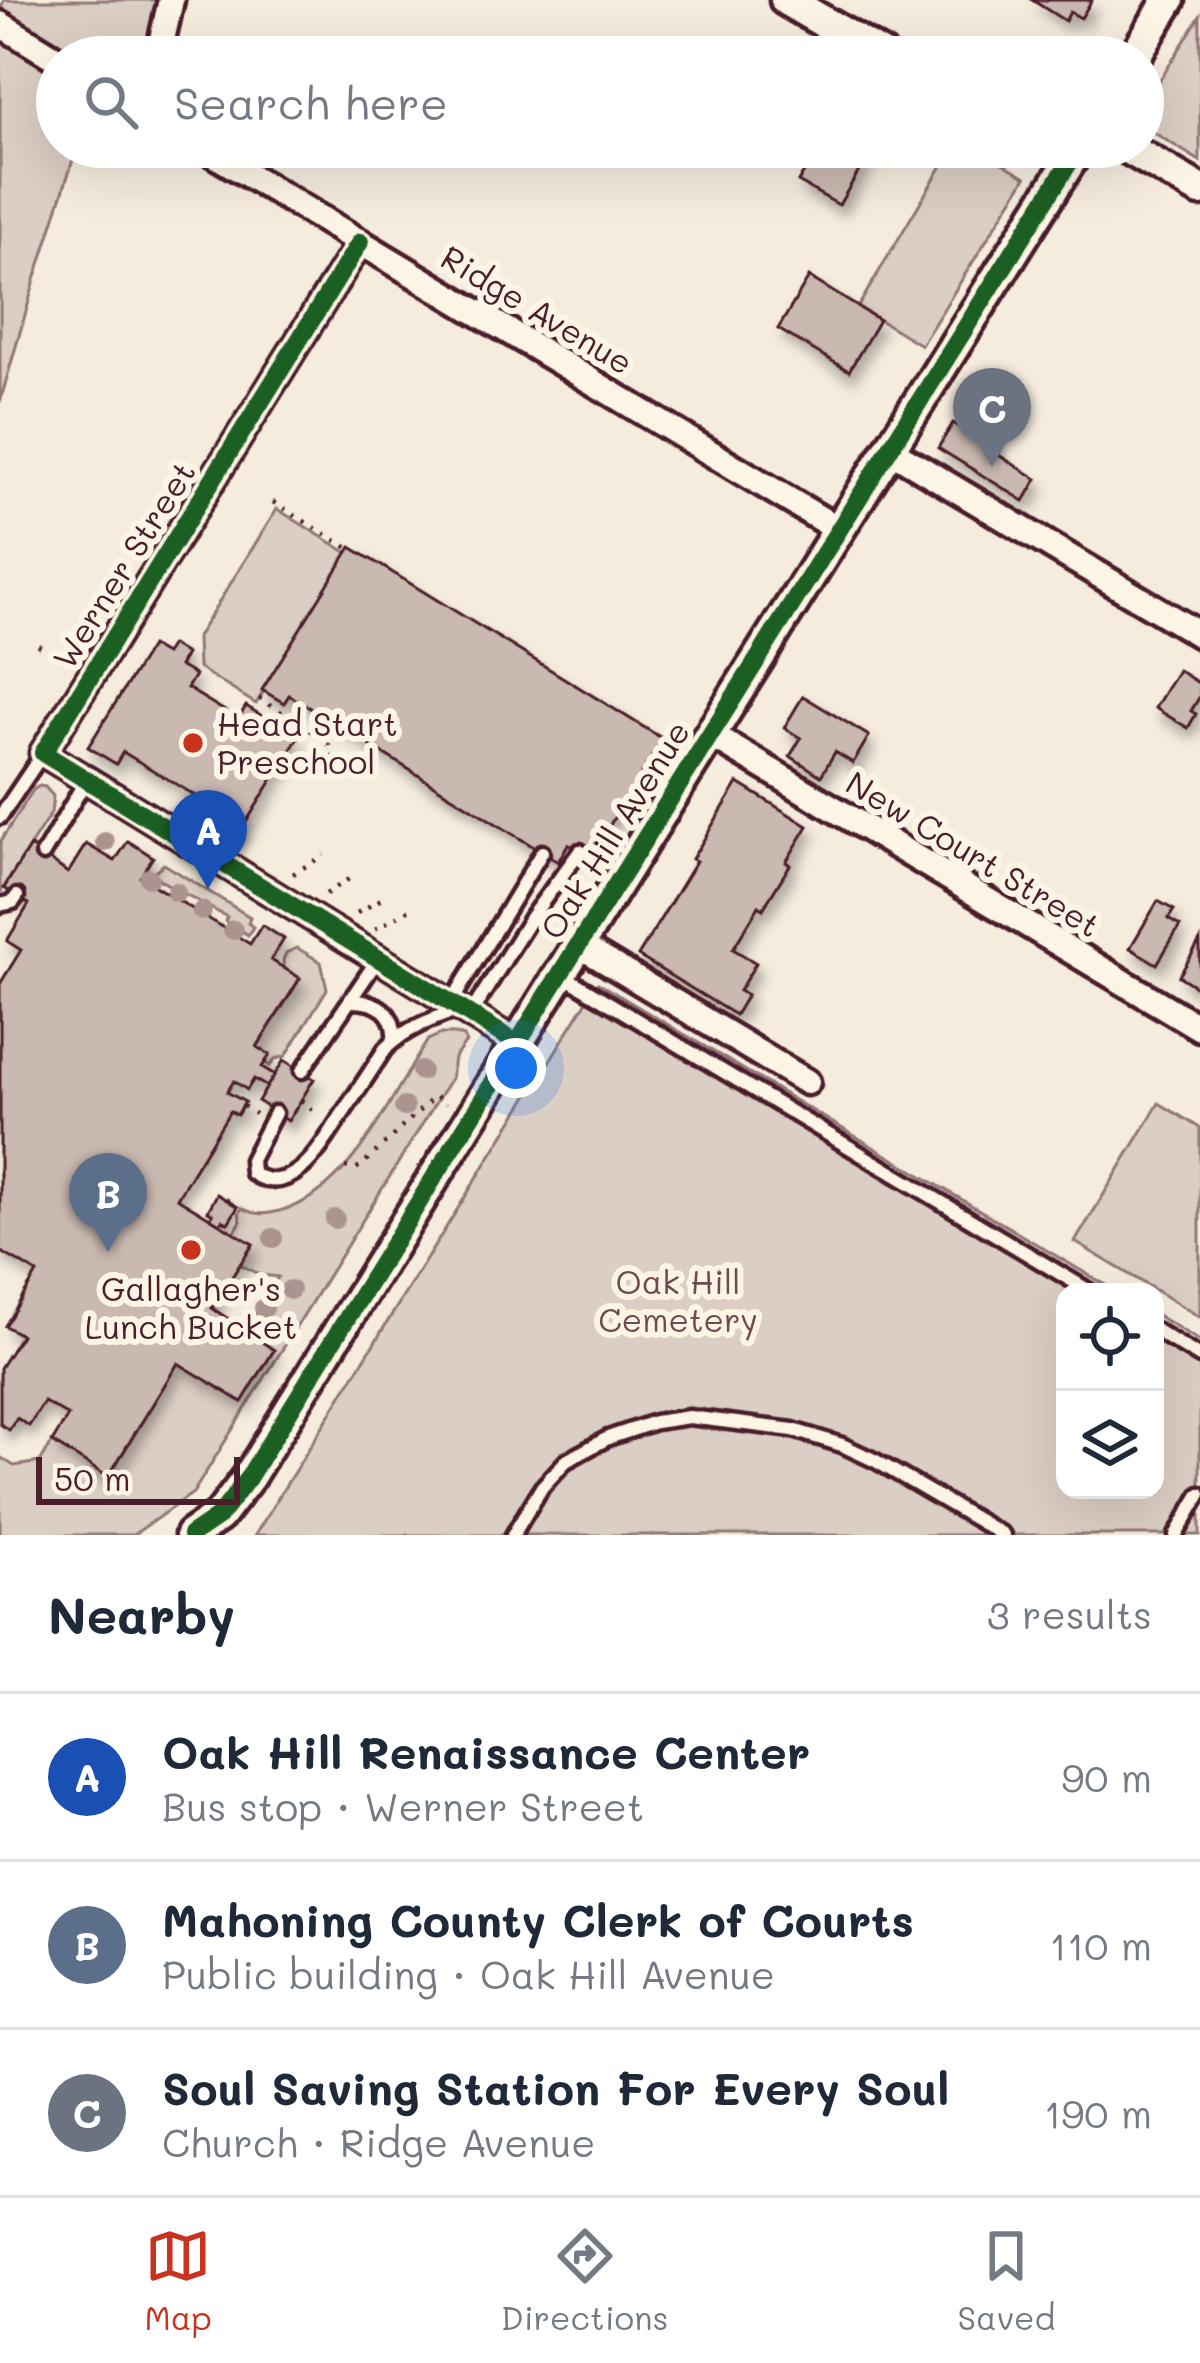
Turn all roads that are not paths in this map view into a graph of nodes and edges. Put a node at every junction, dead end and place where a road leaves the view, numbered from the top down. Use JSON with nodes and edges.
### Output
{"nodes":[{"id":1,"x":171,"y":0,"type":"edge"},
{"id":2,"x":786,"y":0,"type":"edge"},
{"id":3,"x":1169,"y":0,"type":"edge"},
{"id":4,"x":0,"y":24,"type":"edge"},
{"id":5,"x":163,"y":36,"type":"edge"},
{"id":6,"x":848,"y":36,"type":"edge"},
{"id":7,"x":1147,"y":36,"type":"edge"},
{"id":8,"x":36,"y":45,"type":"edge"},
{"id":9,"x":237,"y":168,"type":"edge"},
{"id":10,"x":1054,"y":168,"type":"edge"},
{"id":11,"x":1162,"y":168,"type":"edge"},
{"id":12,"x":1200,"y":190,"type":"edge"},
{"id":13,"x":360,"y":242,"type":"junction"},
{"id":14,"x":890,"y":450,"type":"junction"},
{"id":15,"x":839,"y":530,"type":"junction"},
{"id":16,"x":1200,"y":635,"type":"edge"},
{"id":17,"x":712,"y":735,"type":"junction"},
{"id":18,"x":43,"y":753,"type":"junction"},
{"id":19,"x":86,"y":780,"type":"junction"},
{"id":20,"x":0,"y":817,"type":"edge"},
{"id":21,"x":580,"y":850,"type":"dead end"},
{"id":22,"x":542,"y":852,"type":"dead end"},
{"id":23,"x":43,"y":854,"type":"dead end"},
{"id":24,"x":16,"y":896,"type":"dead end"},
{"id":25,"x":0,"y":905,"type":"edge"},
{"id":26,"x":579,"y":945,"type":"junction"},
{"id":27,"x":378,"y":958,"type":"junction"},
{"id":28,"x":560,"y":974,"type":"junction"},
{"id":29,"x":352,"y":1001,"type":"junction"},
{"id":30,"x":460,"y":1009,"type":"junction"},
{"id":31,"x":1200,"y":1028,"type":"edge"},
{"id":32,"x":394,"y":1040,"type":"junction"},
{"id":33,"x":518,"y":1044,"type":"junction"},
{"id":34,"x":302,"y":1071,"type":"dead end"},
{"id":35,"x":807,"y":1082,"type":"dead end"},
{"id":36,"x":275,"y":1113,"type":"dead end"},
{"id":37,"x":1076,"y":1283,"type":"edge"},
{"id":38,"x":1164,"y":1335,"type":"edge"},
{"id":39,"x":1200,"y":1357,"type":"edge"},
{"id":40,"x":1200,"y":1494,"type":"edge"},
{"id":41,"x":191,"y":1535,"type":"edge"},
{"id":42,"x":513,"y":1535,"type":"edge"},
{"id":43,"x":1003,"y":1535,"type":"edge"},
{"id":44,"x":1176,"y":1535,"type":"edge"}],
"edges":[{"from":1,"to":5,"type":"street"},
{"from":2,"to":6,"type":"street"},
{"from":3,"to":7,"type":"street"},
{"from":4,"to":8,"type":"street"},
{"from":9,"to":13,"type":"street","name":"Ridge Avenue"},
{"from":10,"to":14,"type":"street","name":"Oak Hill Avenue"},
{"from":11,"to":12,"type":"street"},
{"from":13,"to":15,"type":"street","name":"Ridge Avenue"},
{"from":13,"to":18,"type":"street","name":"Werner Street"},
{"from":14,"to":15,"type":"street","name":"Oak Hill Avenue"},
{"from":14,"to":16,"type":"street"},
{"from":15,"to":17,"type":"street","name":"Oak Hill Avenue"},
{"from":17,"to":26,"type":"street","name":"Oak Hill Avenue"},
{"from":17,"to":31,"type":"street","name":"New Court Street"},
{"from":18,"to":19,"type":"street"},
{"from":18,"to":20,"type":"lane"},
{"from":19,"to":23,"type":"lane"},
{"from":19,"to":27,"type":"street"},
{"from":21,"to":30,"type":"lane"},
{"from":22,"to":30,"type":"lane"},
{"from":24,"to":25,"type":"lane"},
{"from":26,"to":28,"type":"street","name":"Oak Hill Avenue"},
{"from":26,"to":35,"type":"street"},
{"from":27,"to":29,"type":"lane"},
{"from":27,"to":30,"type":"street"},
{"from":28,"to":33,"type":"street","name":"Oak Hill Avenue"},
{"from":28,"to":37,"type":"lane"},
{"from":29,"to":32,"type":"lane"},
{"from":29,"to":34,"type":"lane"},
{"from":30,"to":32,"type":"lane"},
{"from":30,"to":33,"type":"street"},
{"from":32,"to":36,"type":"lane"},
{"from":33,"to":41,"type":"street","name":"Oak Hill Avenue"},
{"from":38,"to":39,"type":"lane"},
{"from":40,"to":44,"type":"lane"},
{"from":42,"to":43,"type":"lane"}]}
